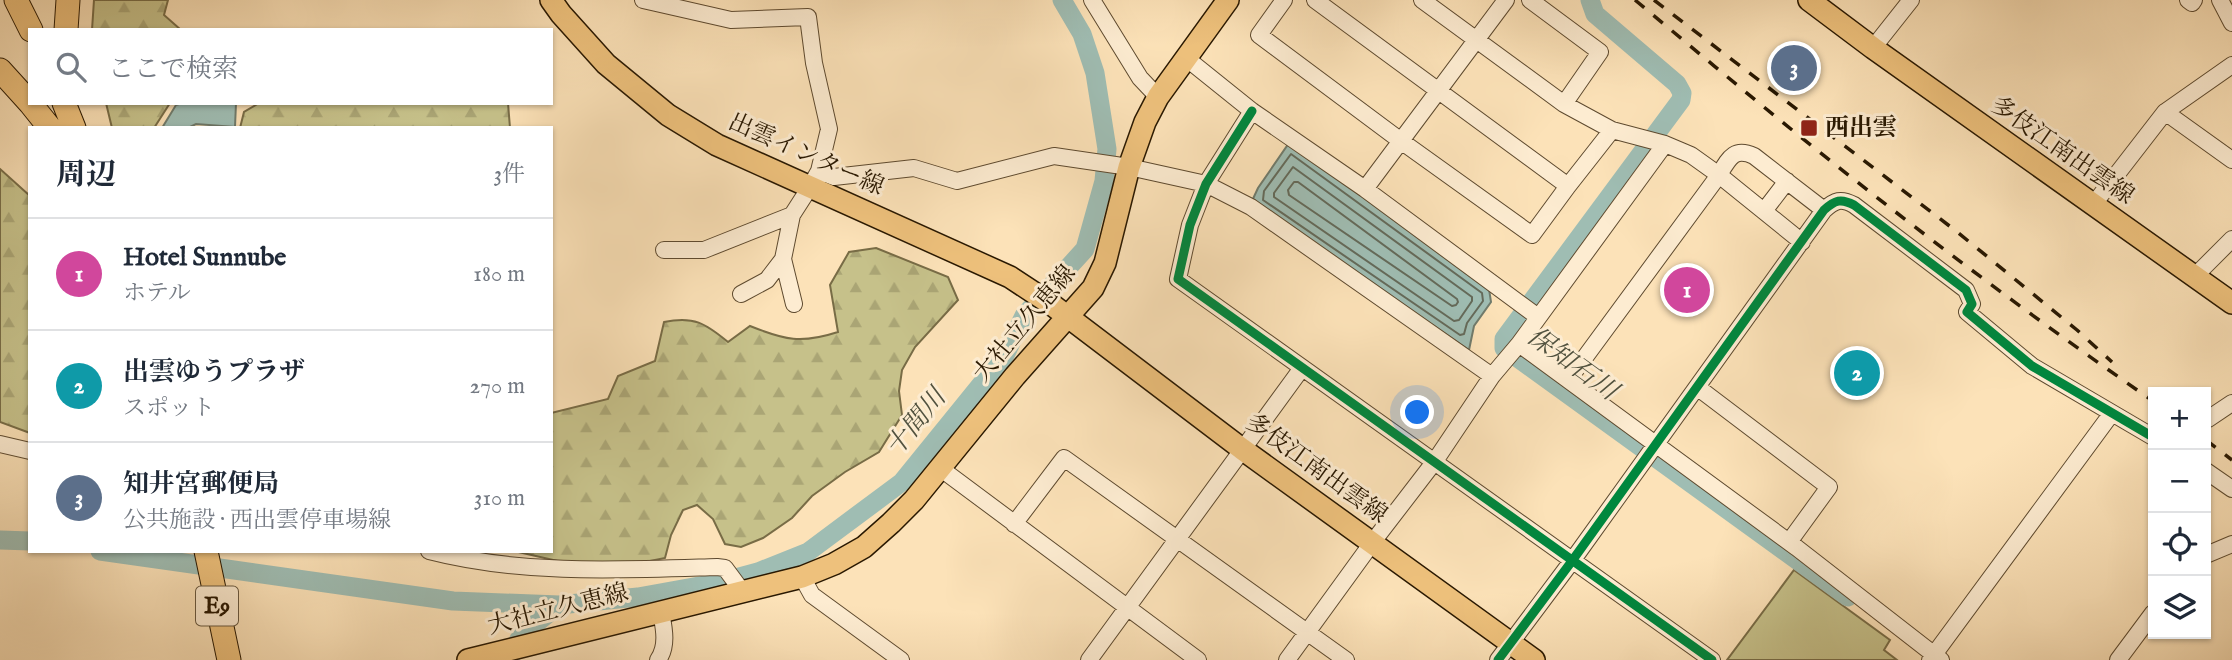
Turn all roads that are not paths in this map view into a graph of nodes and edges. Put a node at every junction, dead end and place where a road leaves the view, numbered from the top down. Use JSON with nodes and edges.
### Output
{"nodes":[{"id":1,"x":16,"y":0,"type":"edge"},
{"id":2,"x":68,"y":0,"type":"edge"},
{"id":3,"x":551,"y":0,"type":"edge"},
{"id":4,"x":643,"y":0,"type":"edge"},
{"id":5,"x":1092,"y":0,"type":"edge"},
{"id":6,"x":1228,"y":0,"type":"edge"},
{"id":7,"x":1284,"y":0,"type":"edge"},
{"id":8,"x":1315,"y":0,"type":"edge"},
{"id":9,"x":1422,"y":0,"type":"edge"},
{"id":10,"x":1506,"y":0,"type":"edge"},
{"id":11,"x":1530,"y":0,"type":"edge"},
{"id":12,"x":1810,"y":0,"type":"edge"},
{"id":13,"x":1911,"y":0,"type":"edge"},
{"id":14,"x":2188,"y":0,"type":"edge"},
{"id":15,"x":2194,"y":0,"type":"edge"},
{"id":16,"x":30,"y":28,"type":"edge"},
{"id":17,"x":66,"y":28,"type":"edge"},
{"id":18,"x":1476,"y":40,"type":"junction"},
{"id":19,"x":1868,"y":44,"type":"junction"},
{"id":20,"x":1186,"y":58,"type":"junction"},
{"id":21,"x":2232,"y":65,"type":"edge"},
{"id":22,"x":0,"y":70,"type":"edge"},
{"id":23,"x":1438,"y":90,"type":"junction"},
{"id":24,"x":1158,"y":97,"type":"junction"},
{"id":25,"x":28,"y":101,"type":"edge"},
{"id":26,"x":1564,"y":104,"type":"junction"},
{"id":27,"x":32,"y":105,"type":"edge"},
{"id":28,"x":65,"y":105,"type":"edge"},
{"id":29,"x":80,"y":105,"type":"edge"},
{"id":30,"x":1252,"y":111,"type":"junction"},
{"id":31,"x":2165,"y":112,"type":"junction"},
{"id":32,"x":48,"y":126,"type":"edge"},
{"id":33,"x":73,"y":126,"type":"edge"},
{"id":34,"x":85,"y":126,"type":"edge"},
{"id":35,"x":1612,"y":130,"type":"junction"},
{"id":36,"x":1401,"y":141,"type":"junction"},
{"id":37,"x":1665,"y":144,"type":"junction"},
{"id":38,"x":2232,"y":160,"type":"edge"},
{"id":39,"x":1129,"y":167,"type":"junction"},
{"id":40,"x":1719,"y":174,"type":"junction"},
{"id":41,"x":814,"y":178,"type":"junction"},
{"id":42,"x":1787,"y":181,"type":"junction"},
{"id":43,"x":1206,"y":184,"type":"junction"},
{"id":44,"x":1568,"y":186,"type":"junction"},
{"id":45,"x":1365,"y":189,"type":"junction"},
{"id":46,"x":2093,"y":205,"type":"junction"},
{"id":47,"x":1824,"y":210,"type":"junction"},
{"id":48,"x":1764,"y":211,"type":"junction"},
{"id":49,"x":792,"y":215,"type":"junction"},
{"id":50,"x":2232,"y":239,"type":"edge"},
{"id":51,"x":1802,"y":242,"type":"junction"},
{"id":52,"x":664,"y":250,"type":"dead end"},
{"id":53,"x":783,"y":259,"type":"junction"},
{"id":54,"x":2194,"y":277,"type":"junction"},
{"id":55,"x":741,"y":294,"type":"dead end"},
{"id":56,"x":2232,"y":303,"type":"edge"},
{"id":57,"x":794,"y":304,"type":"dead end"},
{"id":58,"x":1059,"y":311,"type":"junction"},
{"id":59,"x":1538,"y":317,"type":"junction"},
{"id":60,"x":1519,"y":344,"type":"junction"},
{"id":61,"x":1302,"y":368,"type":"junction"},
{"id":62,"x":1492,"y":376,"type":"junction"},
{"id":63,"x":1569,"y":379,"type":"junction"},
{"id":64,"x":1697,"y":387,"type":"junction"},
{"id":65,"x":2232,"y":403,"type":"edge"},
{"id":66,"x":2112,"y":412,"type":"junction"},
{"id":67,"x":2211,"y":417,"type":"edge"},
{"id":68,"x":2148,"y":434,"type":"edge"},
{"id":69,"x":1656,"y":443,"type":"junction"},
{"id":70,"x":0,"y":444,"type":"edge"},
{"id":71,"x":1242,"y":449,"type":"junction"},
{"id":72,"x":28,"y":451,"type":"edge"},
{"id":73,"x":1435,"y":461,"type":"junction"},
{"id":74,"x":940,"y":468,"type":"junction"},
{"id":75,"x":2211,"y":474,"type":"edge"},
{"id":76,"x":2232,"y":489,"type":"edge"},
{"id":77,"x":1014,"y":524,"type":"junction"},
{"id":78,"x":1178,"y":539,"type":"junction"},
{"id":79,"x":1372,"y":542,"type":"junction"},
{"id":80,"x":1789,"y":542,"type":"junction"},
{"id":81,"x":2232,"y":544,"type":"edge"},
{"id":82,"x":199,"y":553,"type":"edge"},
{"id":83,"x":206,"y":553,"type":"edge"},
{"id":84,"x":436,"y":553,"type":"edge"},
{"id":85,"x":2211,"y":553,"type":"edge"},
{"id":86,"x":1572,"y":561,"type":"junction"},
{"id":87,"x":802,"y":577,"type":"junction"},
{"id":88,"x":742,"y":591,"type":"junction"},
{"id":89,"x":1128,"y":609,"type":"junction"},
{"id":90,"x":661,"y":612,"type":"junction"},
{"id":91,"x":2148,"y":620,"type":"edge"},
{"id":92,"x":1307,"y":632,"type":"junction"},
{"id":93,"x":1504,"y":651,"type":"edge"},
{"id":94,"x":1935,"y":658,"type":"edge"},
{"id":95,"x":476,"y":659,"type":"edge"},
{"id":96,"x":222,"y":660,"type":"edge"},
{"id":97,"x":229,"y":660,"type":"edge"},
{"id":98,"x":657,"y":660,"type":"edge"},
{"id":99,"x":901,"y":660,"type":"edge"},
{"id":100,"x":1089,"y":660,"type":"edge"},
{"id":101,"x":1198,"y":660,"type":"edge"},
{"id":102,"x":1287,"y":660,"type":"edge"},
{"id":103,"x":1346,"y":660,"type":"edge"},
{"id":104,"x":1534,"y":660,"type":"edge"},
{"id":105,"x":1712,"y":660,"type":"edge"},
{"id":106,"x":2118,"y":660,"type":"edge"}],
"edges":[{"from":1,"to":16,"type":"highway"},
{"from":2,"to":17,"type":"highway"},
{"from":3,"to":41,"type":"main road","name":"出雲インター線"},
{"from":4,"to":41,"type":"street"},
{"from":5,"to":24,"type":"street"},
{"from":6,"to":20,"type":"main road","name":"大社立久恵線"},
{"from":7,"to":36,"type":"street"},
{"from":8,"to":23,"type":"street"},
{"from":9,"to":18,"type":"street"},
{"from":10,"to":18,"type":"street"},
{"from":11,"to":26,"type":"street"},
{"from":12,"to":19,"type":"main road","name":"多伎江南出雲線"},
{"from":13,"to":19,"type":"street"},
{"from":14,"to":15,"type":"street"},
{"from":18,"to":23,"type":"street"},
{"from":18,"to":26,"type":"street"},
{"from":19,"to":46,"type":"main road","name":"多伎江南出雲線"},
{"from":20,"to":24,"type":"main road","name":"大社立久恵線"},
{"from":20,"to":30,"type":"street"},
{"from":21,"to":31,"type":"street"},
{"from":22,"to":25,"type":"highway"},
{"from":23,"to":36,"type":"street"},
{"from":23,"to":44,"type":"street"},
{"from":24,"to":39,"type":"main road","name":"大社立久恵線"},
{"from":26,"to":35,"type":"street"},
{"from":27,"to":32,"type":"highway"},
{"from":28,"to":33,"type":"highway"},
{"from":29,"to":34,"type":"highway"},
{"from":30,"to":43,"type":"street"},
{"from":30,"to":45,"type":"street"},
{"from":31,"to":38,"type":"street"},
{"from":31,"to":46,"type":"street"},
{"from":35,"to":37,"type":"street"},
{"from":35,"to":44,"type":"street"},
{"from":36,"to":44,"type":"street"},
{"from":36,"to":45,"type":"street"},
{"from":37,"to":40,"type":"street"},
{"from":37,"to":59,"type":"street"},
{"from":39,"to":41,"type":"street"},
{"from":39,"to":43,"type":"street"},
{"from":39,"to":58,"type":"main road","name":"大社立久恵線"},
{"from":40,"to":42,"type":"street"},
{"from":40,"to":48,"type":"street"},
{"from":40,"to":63,"type":"street"},
{"from":41,"to":49,"type":"street"},
{"from":41,"to":58,"type":"main road","name":"出雲インター線"},
{"from":42,"to":47,"type":"street"},
{"from":42,"to":48,"type":"street"},
{"from":43,"to":61,"type":"street"},
{"from":43,"to":62,"type":"street"},
{"from":45,"to":59,"type":"street"},
{"from":46,"to":54,"type":"main road","name":"多伎江南出雲線"},
{"from":47,"to":51,"type":"street"},
{"from":47,"to":66,"type":"street"},
{"from":48,"to":51,"type":"street"},
{"from":49,"to":52,"type":"street"},
{"from":49,"to":53,"type":"street"},
{"from":50,"to":54,"type":"street"},
{"from":51,"to":64,"type":"street"},
{"from":53,"to":55,"type":"street"},
{"from":53,"to":57,"type":"street"},
{"from":54,"to":56,"type":"main road","name":"多伎江南出雲線"},
{"from":58,"to":71,"type":"main road","name":"多伎江南出雲線"},
{"from":58,"to":74,"type":"main road","name":"大社立久恵線"},
{"from":59,"to":60,"type":"street"},
{"from":60,"to":62,"type":"street"},
{"from":60,"to":63,"type":"street"},
{"from":61,"to":71,"type":"street"},
{"from":61,"to":73,"type":"street"},
{"from":62,"to":73,"type":"street"},
{"from":63,"to":69,"type":"street"},
{"from":64,"to":69,"type":"street"},
{"from":64,"to":80,"type":"street"},
{"from":65,"to":67,"type":"street"},
{"from":66,"to":68,"type":"street"},
{"from":66,"to":94,"type":"street"},
{"from":69,"to":80,"type":"street"},
{"from":69,"to":86,"type":"street"},
{"from":70,"to":72,"type":"street"},
{"from":71,"to":78,"type":"street"},
{"from":71,"to":79,"type":"main road","name":"多伎江南出雲線"},
{"from":73,"to":79,"type":"street"},
{"from":73,"to":86,"type":"street"},
{"from":74,"to":77,"type":"street"},
{"from":74,"to":87,"type":"main road","name":"大社立久恵線"},
{"from":75,"to":76,"type":"street"},
{"from":77,"to":78,"type":"street"},
{"from":77,"to":89,"type":"street"},
{"from":78,"to":89,"type":"street"},
{"from":78,"to":92,"type":"street"},
{"from":79,"to":92,"type":"street"},
{"from":79,"to":93,"type":"main road","name":"多伎江南出雲線"},
{"from":80,"to":94,"type":"street"},
{"from":81,"to":85,"type":"street"},
{"from":82,"to":96,"type":"highway","number":"E9"},
{"from":83,"to":97,"type":"highway","number":"E9"},
{"from":84,"to":88,"type":"street"},
{"from":86,"to":93,"type":"street"},
{"from":86,"to":105,"type":"street"},
{"from":87,"to":88,"type":"main road","name":"大社立久恵線"},
{"from":87,"to":99,"type":"street"},
{"from":88,"to":90,"type":"main road","name":"大社立久恵線"},
{"from":89,"to":100,"type":"street"},
{"from":89,"to":101,"type":"street"},
{"from":90,"to":95,"type":"main road","name":"大社立久恵線"},
{"from":90,"to":98,"type":"street"},
{"from":91,"to":106,"type":"street"},
{"from":92,"to":102,"type":"street"},
{"from":92,"to":103,"type":"street"},
{"from":93,"to":104,"type":"main road","name":"多伎江南出雲線"}]}
